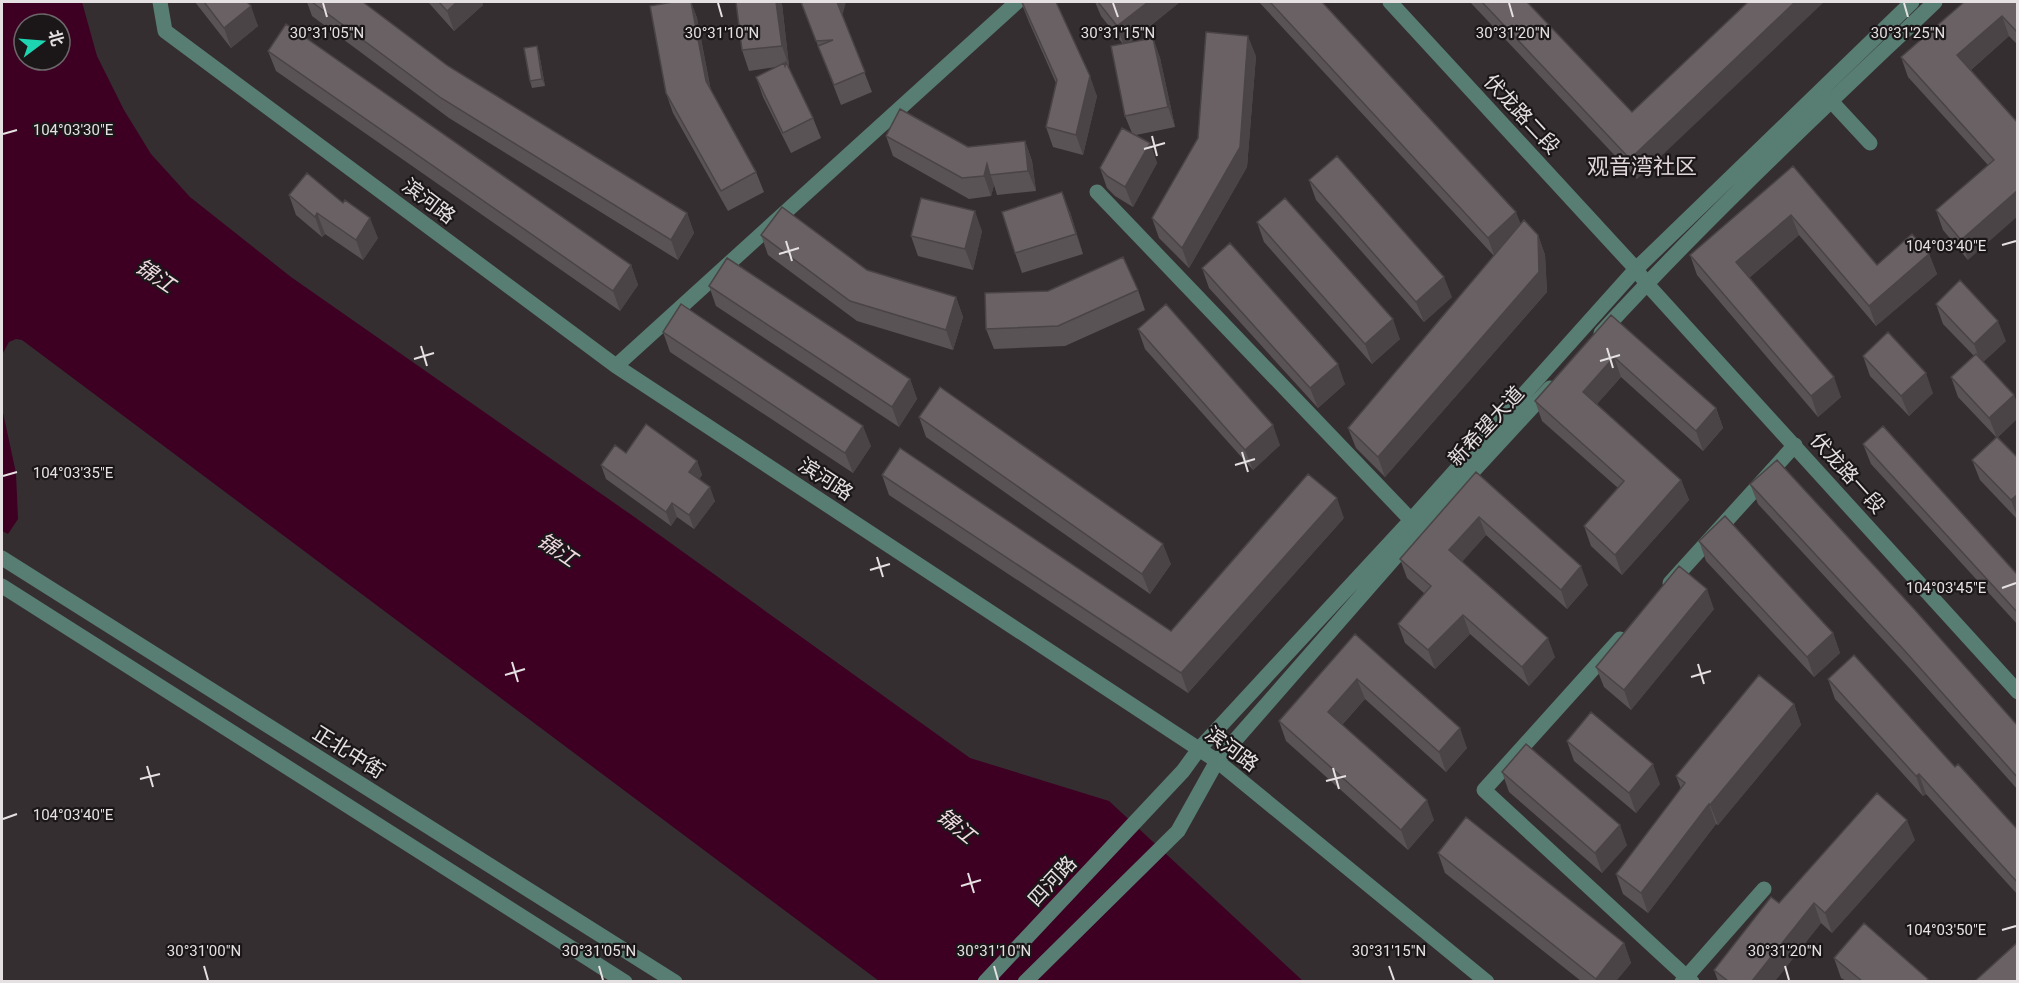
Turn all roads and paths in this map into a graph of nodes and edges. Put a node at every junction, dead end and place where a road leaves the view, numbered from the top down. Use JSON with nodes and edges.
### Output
{"nodes":[{"id":1,"x":160,"y":2,"type":"edge"},
{"id":2,"x":1017,"y":2,"type":"edge"},
{"id":3,"x":1390,"y":2,"type":"edge"},
{"id":4,"x":1912,"y":2,"type":"edge"},
{"id":5,"x":1935,"y":2,"type":"edge"},
{"id":6,"x":1831,"y":101,"type":"junction"},
{"id":7,"x":1870,"y":143,"type":"dead end"},
{"id":8,"x":1097,"y":192,"type":"dead end"},
{"id":9,"x":1636,"y":269,"type":"junction"},
{"id":10,"x":1646,"y":283,"type":"junction"},
{"id":11,"x":1591,"y":343,"type":"edge"},
{"id":12,"x":616,"y":366,"type":"junction"},
{"id":13,"x":1560,"y":377,"type":"edge"},
{"id":14,"x":1795,"y":445,"type":"junction"},
{"id":15,"x":1412,"y":520,"type":"junction"},
{"id":16,"x":2,"y":558,"type":"edge"},
{"id":17,"x":2,"y":586,"type":"edge"},
{"id":18,"x":1659,"y":596,"type":"edge"},
{"id":19,"x":1628,"y":631,"type":"edge"},
{"id":20,"x":2018,"y":692,"type":"edge"},
{"id":21,"x":1199,"y":749,"type":"junction"},
{"id":22,"x":1217,"y":761,"type":"junction"},
{"id":23,"x":1764,"y":889,"type":"dead end"},
{"id":24,"x":1687,"y":980,"type":"edge"},
{"id":25,"x":625,"y":981,"type":"edge"},
{"id":26,"x":675,"y":981,"type":"edge"},
{"id":27,"x":985,"y":981,"type":"edge"},
{"id":28,"x":1025,"y":981,"type":"edge"},
{"id":29,"x":1487,"y":981,"type":"edge"}],
"edges":[{"from":1,"to":12,"type":"street","name":"滨河路"},
{"from":2,"to":12,"type":"street"},
{"from":3,"to":9,"type":"street","name":"伏龙路二段"},
{"from":4,"to":9,"type":"street","name":"四河路"},
{"from":5,"to":6,"type":"street"},
{"from":6,"to":7,"type":"street"},
{"from":6,"to":10,"type":"street"},
{"from":8,"to":15,"type":"street"},
{"from":9,"to":10,"type":"street","name":"伏龙路二段"},
{"from":9,"to":15,"type":"street","name":"四河路"},
{"from":10,"to":11,"type":"street"},
{"from":10,"to":14,"type":"street","name":"伏龙路一段"},
{"from":12,"to":21,"type":"street","name":"滨河路"},
{"from":13,"to":22,"type":"street","name":"新希望大道"},
{"from":14,"to":18,"type":"street"},
{"from":14,"to":20,"type":"street","name":"伏龙路一段"},
{"from":15,"to":21,"type":"street","name":"四河路"},
{"from":16,"to":26,"type":"street","name":"正北中街"},
{"from":17,"to":25,"type":"street"},
{"from":19,"to":24,"type":"street"},
{"from":21,"to":22,"type":"street","name":"滨河路"},
{"from":21,"to":27,"type":"street","name":"四河路"},
{"from":22,"to":28,"type":"street","name":"新希望大道"},
{"from":22,"to":29,"type":"street","name":"滨河路"},
{"from":23,"to":24,"type":"street"}]}
